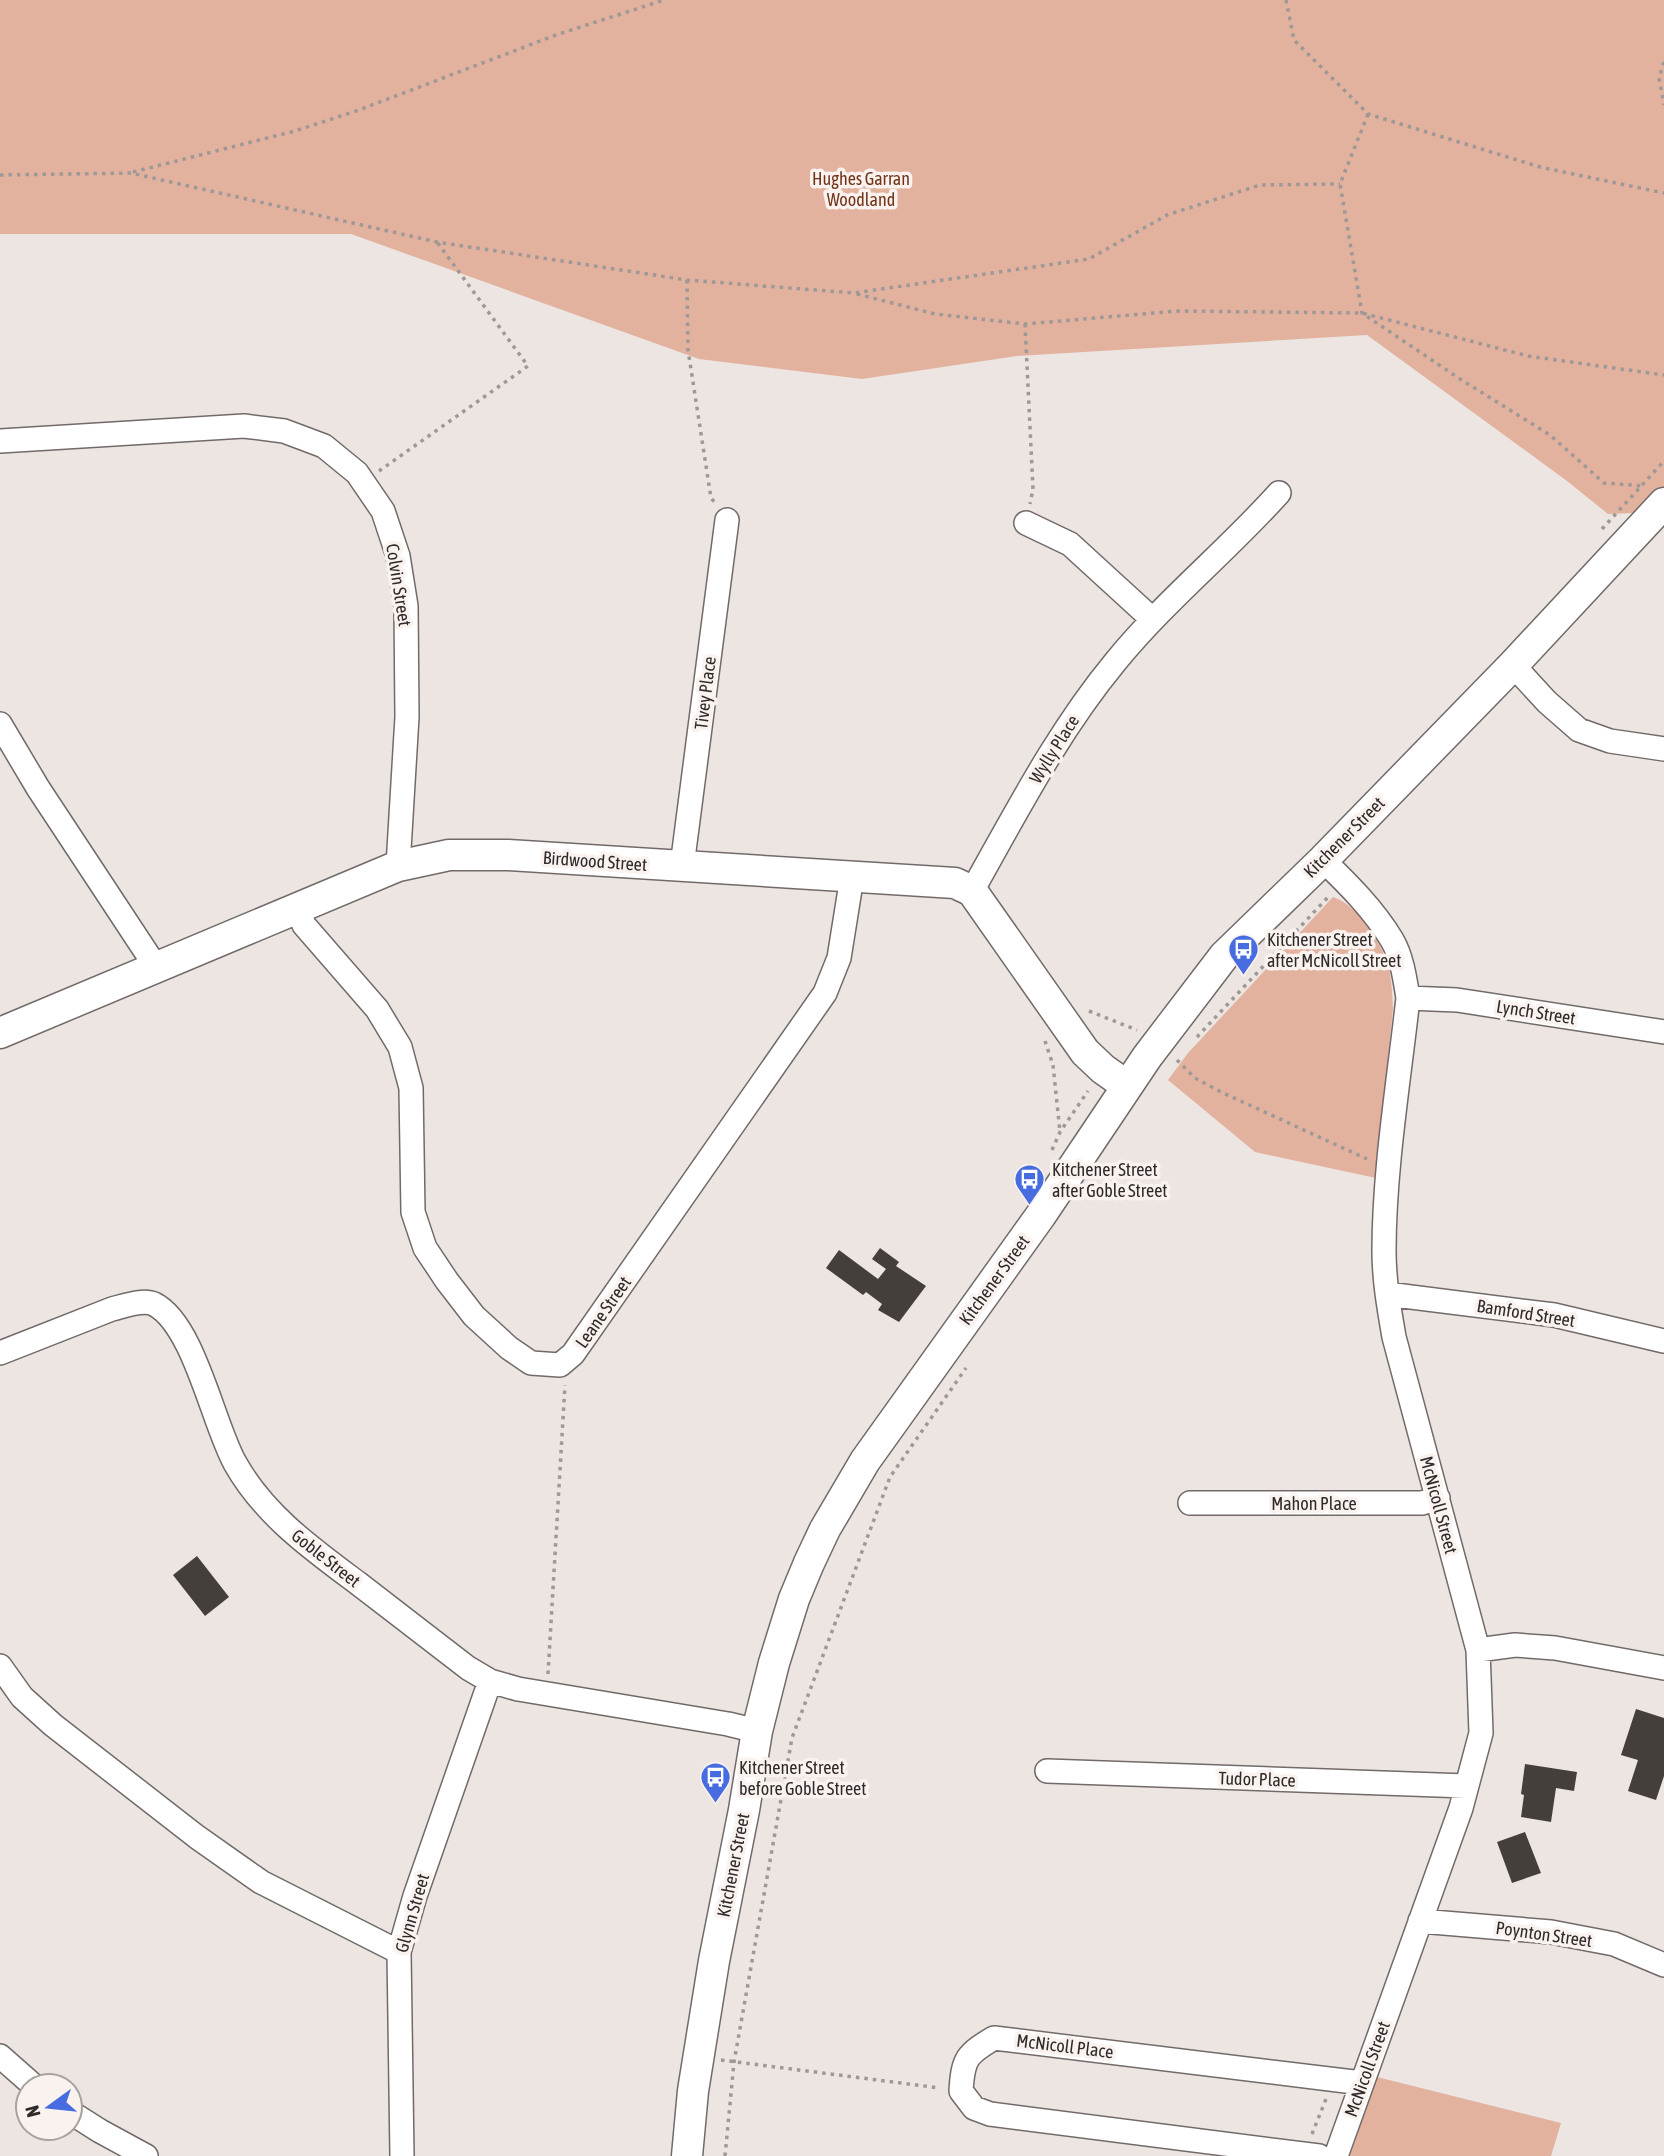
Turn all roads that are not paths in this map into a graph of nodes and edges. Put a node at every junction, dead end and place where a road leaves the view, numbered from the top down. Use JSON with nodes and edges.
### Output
{"nodes":[{"id":1,"x":0,"y":441,"type":"edge"},
{"id":2,"x":1653,"y":492,"type":"edge"},
{"id":3,"x":1279,"y":493,"type":"dead end"},
{"id":4,"x":727,"y":520,"type":"road end"},
{"id":5,"x":1026,"y":523,"type":"road end"},
{"id":6,"x":1152,"y":619,"type":"junction"},
{"id":7,"x":1513,"y":665,"type":"junction"},
{"id":8,"x":0,"y":724,"type":"edge"},
{"id":9,"x":1664,"y":749,"type":"edge"},
{"id":10,"x":1323,"y":860,"type":"junction"},
{"id":11,"x":398,"y":866,"type":"junction"},
{"id":12,"x":682,"y":866,"type":"junction"},
{"id":13,"x":852,"y":877,"type":"junction"},
{"id":14,"x":972,"y":891,"type":"junction"},
{"id":15,"x":297,"y":907,"type":"junction"},
{"id":16,"x":156,"y":967,"type":"junction"},
{"id":17,"x":1408,"y":998,"type":"junction"},
{"id":18,"x":1664,"y":1032,"type":"edge"},
{"id":19,"x":0,"y":1033,"type":"edge"},
{"id":20,"x":1127,"y":1086,"type":"junction"},
{"id":21,"x":1387,"y":1294,"type":"junction"},
{"id":22,"x":1664,"y":1341,"type":"edge"},
{"id":23,"x":0,"y":1353,"type":"edge"},
{"id":24,"x":1438,"y":1498,"type":"junction"},
{"id":25,"x":1190,"y":1503,"type":"dead end"},
{"id":26,"x":1478,"y":1650,"type":"junction"},
{"id":27,"x":0,"y":1666,"type":"edge"},
{"id":28,"x":1664,"y":1668,"type":"edge"},
{"id":29,"x":489,"y":1681,"type":"junction"},
{"id":30,"x":757,"y":1731,"type":"junction"},
{"id":31,"x":1047,"y":1771,"type":"dead end"},
{"id":32,"x":1466,"y":1786,"type":"junction"},
{"id":33,"x":1420,"y":1921,"type":"junction"},
{"id":34,"x":399,"y":1952,"type":"junction"},
{"id":35,"x":1664,"y":1965,"type":"edge"},
{"id":36,"x":0,"y":2056,"type":"edge"},
{"id":37,"x":18,"y":2072,"type":"edge"},
{"id":38,"x":1362,"y":2083,"type":"junction"},
{"id":39,"x":84,"y":2121,"type":"edge"},
{"id":40,"x":146,"y":2156,"type":"edge"},
{"id":41,"x":402,"y":2156,"type":"edge"},
{"id":42,"x":687,"y":2156,"type":"edge"},
{"id":43,"x":1319,"y":2156,"type":"edge"},
{"id":44,"x":1336,"y":2156,"type":"edge"}],
"edges":[{"from":1,"to":11,"type":"street","name":"Colvin Street"},
{"from":2,"to":7,"type":"street","name":"Kitchener Street"},
{"from":3,"to":6,"type":"street","name":"Wylly Place"},
{"from":4,"to":12,"type":"street","name":"Tivey Place"},
{"from":5,"to":6,"type":"street"},
{"from":6,"to":14,"type":"street","name":"Wylly Place"},
{"from":7,"to":9,"type":"street"},
{"from":7,"to":10,"type":"street","name":"Kitchener Street"},
{"from":8,"to":16,"type":"street"},
{"from":10,"to":17,"type":"street","name":"McNicoll Street"},
{"from":10,"to":20,"type":"street","name":"Kitchener Street"},
{"from":11,"to":12,"type":"street","name":"Birdwood Street"},
{"from":11,"to":15,"type":"street","name":"Birdwood Street"},
{"from":12,"to":13,"type":"street","name":"Birdwood Street"},
{"from":13,"to":14,"type":"street","name":"Birdwood Street"},
{"from":13,"to":15,"type":"street","name":"Leane Street"},
{"from":14,"to":20,"type":"street"},
{"from":15,"to":16,"type":"street","name":"Birdwood Street"},
{"from":16,"to":19,"type":"street","name":"Birdwood Street"},
{"from":17,"to":18,"type":"street","name":"Lynch Street"},
{"from":17,"to":21,"type":"street","name":"McNicoll Street"},
{"from":20,"to":30,"type":"street","name":"Kitchener Street"},
{"from":21,"to":22,"type":"street","name":"Bamford Street"},
{"from":21,"to":24,"type":"street","name":"McNicoll Street"},
{"from":23,"to":29,"type":"street","name":"Goble Street"},
{"from":24,"to":25,"type":"street","name":"Mahon Place"},
{"from":24,"to":26,"type":"street","name":"McNicoll Street"},
{"from":26,"to":28,"type":"street"},
{"from":26,"to":32,"type":"street","name":"McNicoll Street"},
{"from":27,"to":34,"type":"street"},
{"from":29,"to":30,"type":"street","name":"Goble Street"},
{"from":29,"to":34,"type":"street","name":"Glynn Street"},
{"from":30,"to":42,"type":"street","name":"Kitchener Street"},
{"from":31,"to":32,"type":"street","name":"Tudor Place"},
{"from":32,"to":33,"type":"street","name":"McNicoll Street"},
{"from":33,"to":35,"type":"street","name":"Poynton Street"},
{"from":33,"to":38,"type":"street","name":"McNicoll Street"},
{"from":34,"to":41,"type":"street","name":"Glynn Street"},
{"from":36,"to":37,"type":"street"},
{"from":38,"to":43,"type":"street","name":"McNicoll Place"},
{"from":38,"to":44,"type":"street","name":"McNicoll Street"},
{"from":39,"to":40,"type":"street"}]}
